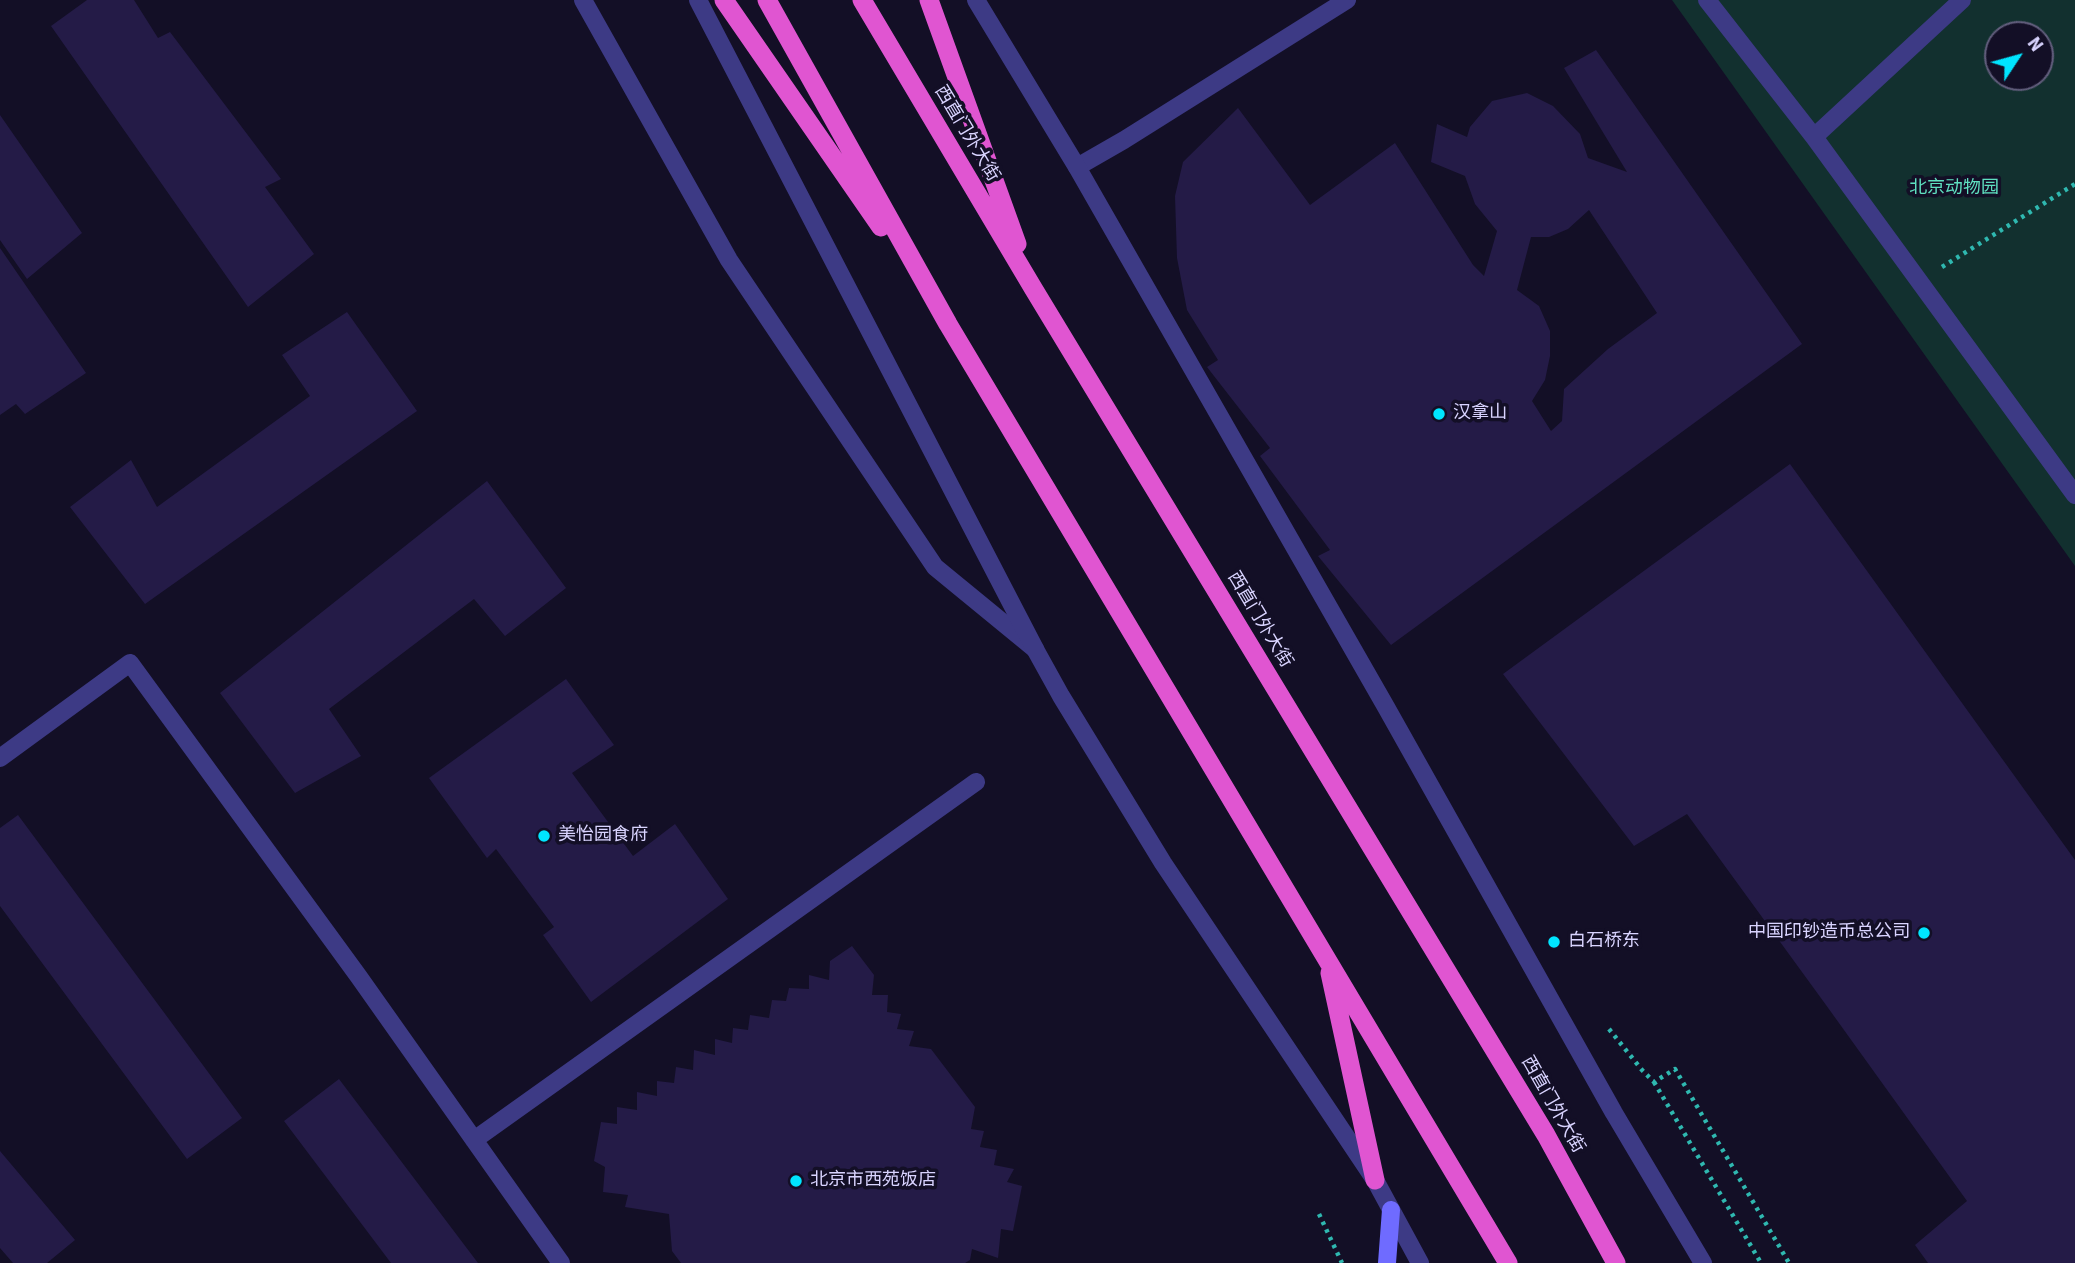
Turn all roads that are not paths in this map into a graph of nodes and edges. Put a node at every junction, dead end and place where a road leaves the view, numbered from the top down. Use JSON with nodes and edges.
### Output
{"nodes":[{"id":1,"x":583,"y":0,"type":"edge"},
{"id":2,"x":698,"y":0,"type":"edge"},
{"id":3,"x":724,"y":0,"type":"edge"},
{"id":4,"x":767,"y":0,"type":"edge"},
{"id":5,"x":862,"y":0,"type":"edge"},
{"id":6,"x":929,"y":0,"type":"edge"},
{"id":7,"x":976,"y":0,"type":"edge"},
{"id":8,"x":1347,"y":0,"type":"edge"},
{"id":9,"x":1707,"y":0,"type":"edge"},
{"id":10,"x":1962,"y":0,"type":"edge"},
{"id":11,"x":1814,"y":137,"type":"junction"},
{"id":12,"x":1077,"y":167,"type":"junction"},
{"id":13,"x":1033,"y":288,"type":"junction"},
{"id":14,"x":948,"y":324,"type":"junction"},
{"id":15,"x":2075,"y":495,"type":"edge"},
{"id":16,"x":1035,"y":649,"type":"junction"},
{"id":17,"x":0,"y":758,"type":"edge"},
{"id":18,"x":976,"y":782,"type":"dead end"},
{"id":19,"x":1326,"y":955,"type":"junction"},
{"id":20,"x":474,"y":1140,"type":"junction"},
{"id":21,"x":1375,"y":1180,"type":"junction"},
{"id":22,"x":1391,"y":1210,"type":"junction"},
{"id":23,"x":561,"y":1263,"type":"edge"},
{"id":24,"x":1387,"y":1263,"type":"edge"},
{"id":25,"x":1420,"y":1263,"type":"edge"},
{"id":26,"x":1508,"y":1263,"type":"edge"},
{"id":27,"x":1616,"y":1263,"type":"edge"},
{"id":28,"x":1703,"y":1263,"type":"edge"}],
"edges":[{"from":1,"to":16,"type":"street"},
{"from":2,"to":16,"type":"street"},
{"from":3,"to":14,"type":"highway"},
{"from":4,"to":14,"type":"highway"},
{"from":5,"to":13,"type":"highway","name":"西直门外大街"},
{"from":6,"to":13,"type":"highway"},
{"from":7,"to":12,"type":"street"},
{"from":8,"to":12,"type":"street"},
{"from":9,"to":11,"type":"street"},
{"from":10,"to":11,"type":"street"},
{"from":11,"to":15,"type":"street"},
{"from":12,"to":28,"type":"street"},
{"from":13,"to":27,"type":"highway","name":"西直门外大街"},
{"from":14,"to":19,"type":"highway"},
{"from":16,"to":21,"type":"street"},
{"from":17,"to":20,"type":"street"},
{"from":18,"to":20,"type":"street"},
{"from":19,"to":21,"type":"highway"},
{"from":19,"to":26,"type":"highway"},
{"from":20,"to":23,"type":"street"},
{"from":21,"to":22,"type":"street"},
{"from":22,"to":24,"type":"main road"},
{"from":22,"to":25,"type":"street"}]}
